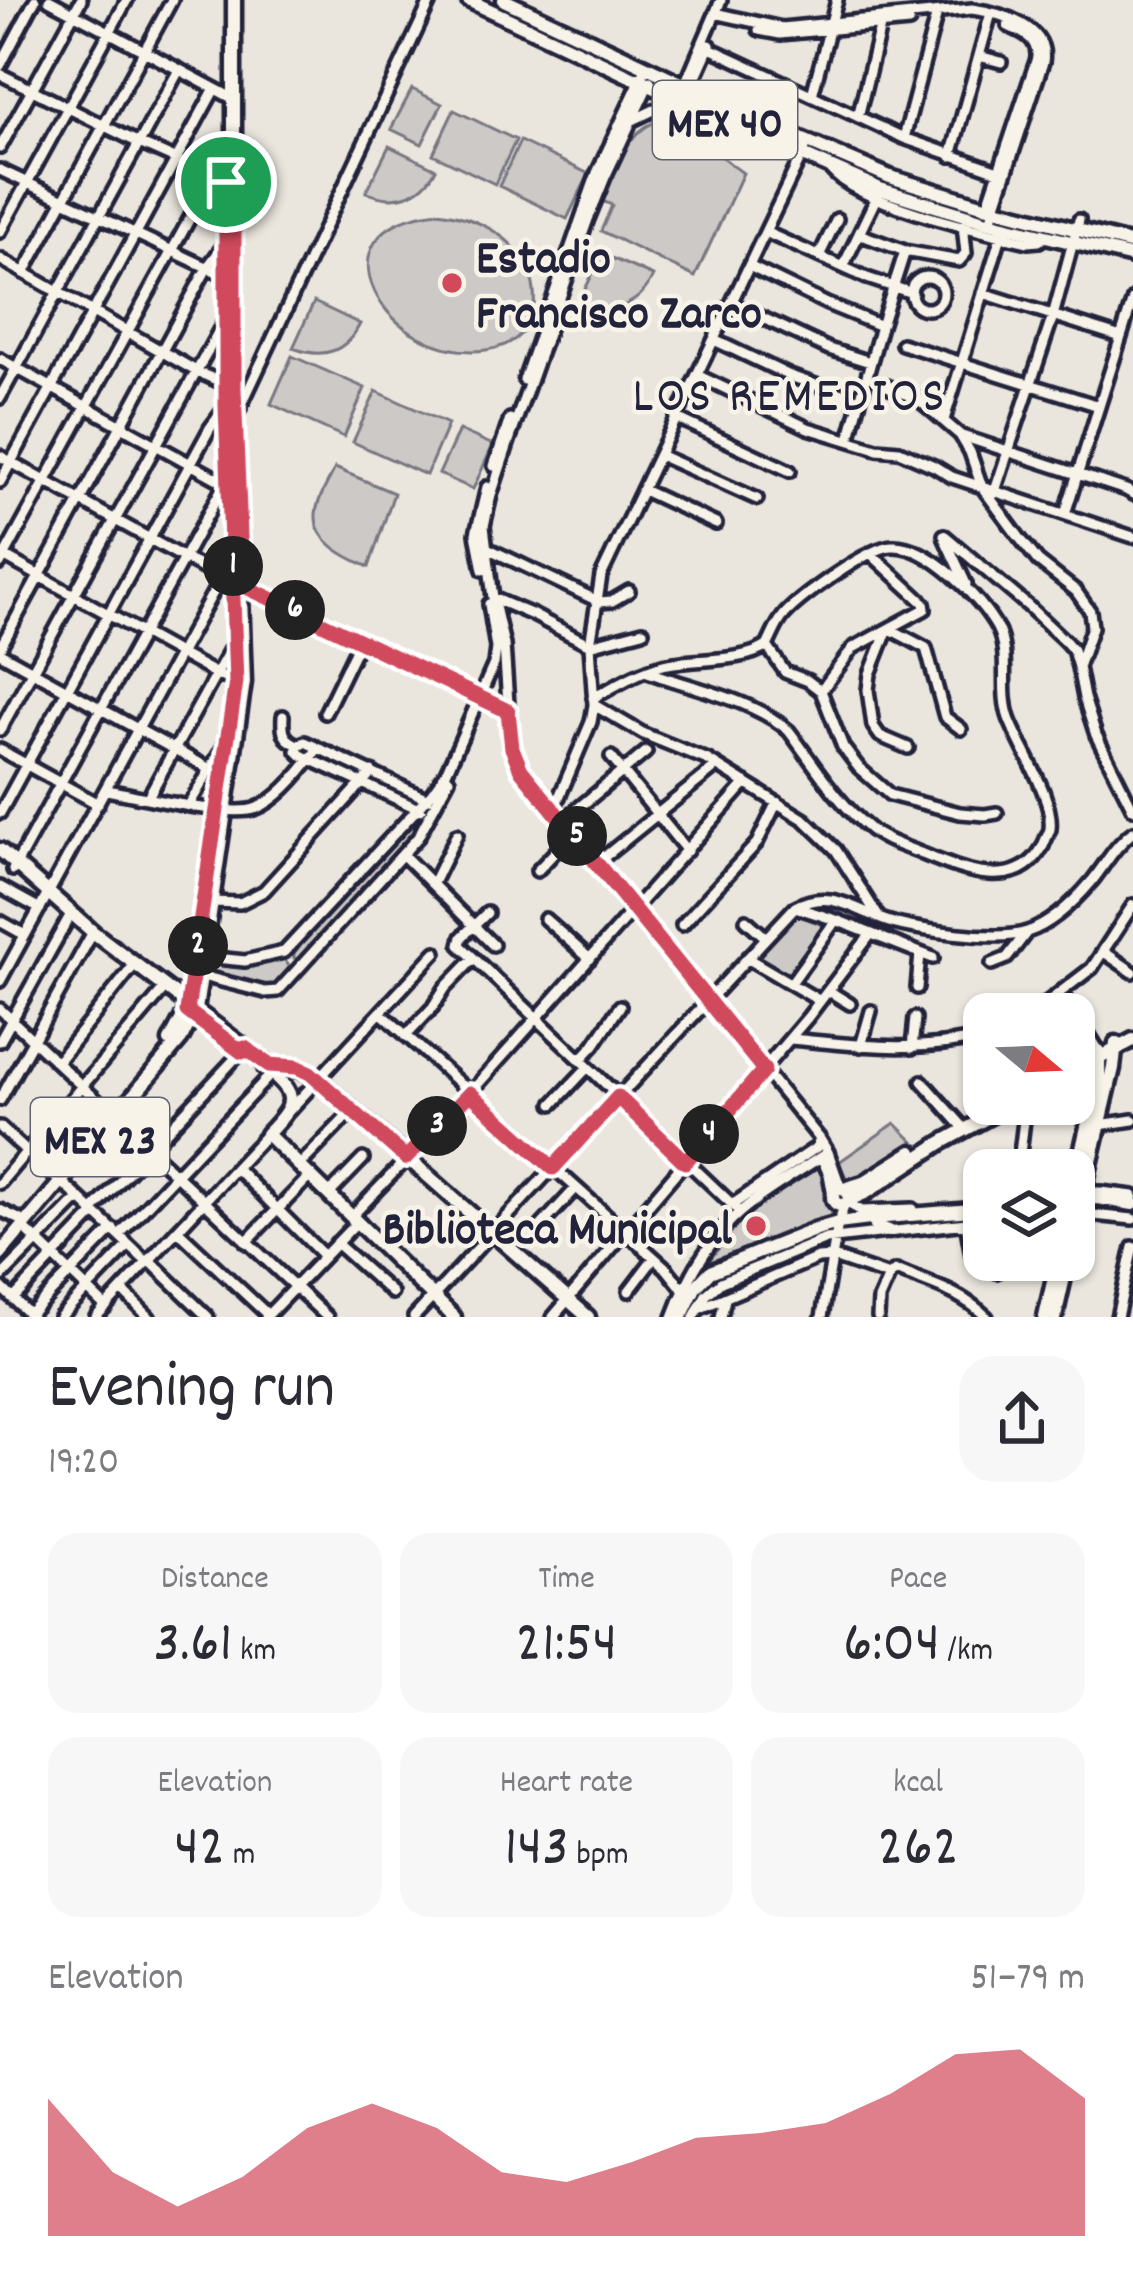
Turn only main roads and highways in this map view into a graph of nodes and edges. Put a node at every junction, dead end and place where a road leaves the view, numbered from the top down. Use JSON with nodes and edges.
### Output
{"nodes":[{"id":1,"x":230,"y":0,"type":"edge"},
{"id":2,"x":468,"y":0,"type":"edge"},
{"id":3,"x":503,"y":0,"type":"edge"},
{"id":4,"x":648,"y":75,"type":"junction"},
{"id":5,"x":796,"y":144,"type":"junction"},
{"id":6,"x":224,"y":181,"type":"junction"},
{"id":7,"x":920,"y":188,"type":"junction"},
{"id":8,"x":878,"y":193,"type":"junction"},
{"id":9,"x":989,"y":214,"type":"junction"},
{"id":10,"x":1031,"y":218,"type":"junction"},
{"id":11,"x":1016,"y":228,"type":"junction"},
{"id":12,"x":1076,"y":230,"type":"junction"},
{"id":13,"x":1042,"y":235,"type":"junction"},
{"id":14,"x":1133,"y":244,"type":"edge"},
{"id":15,"x":1133,"y":257,"type":"edge"},
{"id":16,"x":230,"y":278,"type":"junction"},
{"id":17,"x":236,"y":388,"type":"junction"},
{"id":18,"x":231,"y":424,"type":"junction"},
{"id":19,"x":232,"y":582,"type":"junction"},
{"id":20,"x":240,"y":682,"type":"junction"},
{"id":21,"x":226,"y":778,"type":"junction"},
{"id":22,"x":222,"y":810,"type":"junction"},
{"id":23,"x":0,"y":854,"type":"edge"},
{"id":24,"x":200,"y":956,"type":"junction"},
{"id":25,"x":191,"y":1010,"type":"junction"},
{"id":26,"x":207,"y":1026,"type":"junction"},
{"id":27,"x":1133,"y":1037,"type":"edge"},
{"id":28,"x":181,"y":1039,"type":"junction"},
{"id":29,"x":243,"y":1050,"type":"junction"},
{"id":30,"x":1108,"y":1056,"type":"junction"},
{"id":31,"x":1095,"y":1061,"type":"edge"},
{"id":32,"x":277,"y":1074,"type":"junction"},
{"id":33,"x":114,"y":1115,"type":"junction"},
{"id":34,"x":966,"y":1125,"type":"edge"},
{"id":35,"x":967,"y":1125,"type":"edge"},
{"id":36,"x":963,"y":1127,"type":"junction"},
{"id":37,"x":1086,"y":1149,"type":"edge"},
{"id":38,"x":1092,"y":1149,"type":"edge"},
{"id":39,"x":1095,"y":1202,"type":"edge"},
{"id":40,"x":1133,"y":1207,"type":"edge"},
{"id":41,"x":963,"y":1213,"type":"edge"},
{"id":42,"x":963,"y":1216,"type":"edge"},
{"id":43,"x":22,"y":1224,"type":"junction"},
{"id":44,"x":835,"y":1228,"type":"junction"},
{"id":45,"x":0,"y":1244,"type":"edge"},
{"id":46,"x":0,"y":1254,"type":"edge"},
{"id":47,"x":1053,"y":1281,"type":"edge"},
{"id":48,"x":1063,"y":1281,"type":"edge"},
{"id":49,"x":687,"y":1315,"type":"edge"},
{"id":50,"x":454,"y":1317,"type":"edge"},
{"id":51,"x":588,"y":1317,"type":"edge"},
{"id":52,"x":1045,"y":1317,"type":"edge"},
{"id":53,"x":1055,"y":1317,"type":"edge"}],
"edges":[{"from":1,"to":6,"type":"main road","number":"MEX 23"},
{"from":2,"to":4,"type":"main road","number":"MEX 40"},
{"from":3,"to":4,"type":"main road","number":"MEX 40"},
{"from":4,"to":5,"type":"main road","number":"MEX 40"},
{"from":5,"to":7,"type":"main road","number":"MEX 40"},
{"from":5,"to":8,"type":"main road","number":"MEX 40"},
{"from":6,"to":16,"type":"main road","number":"MEX 23"},
{"from":6,"to":16,"type":"main road","number":"MEX 23"},
{"from":7,"to":8,"type":"main road"},
{"from":7,"to":9,"type":"main road","number":"MEX 40"},
{"from":8,"to":9,"type":"main road","number":"MEX 40"},
{"from":9,"to":10,"type":"main road","number":"MEX 40"},
{"from":9,"to":11,"type":"main road","number":"MEX 40"},
{"from":10,"to":11,"type":"main road"},
{"from":10,"to":12,"type":"main road","number":"MEX 40"},
{"from":10,"to":13,"type":"main road"},
{"from":11,"to":13,"type":"main road","number":"MEX 40"},
{"from":12,"to":13,"type":"main road","number":"MEX 40"},
{"from":12,"to":14,"type":"main road","number":"MEX 40"},
{"from":12,"to":15,"type":"main road","number":"MEX 40"},
{"from":16,"to":17,"type":"main road","number":"MEX 23"},
{"from":17,"to":18,"type":"main road","number":"MEX 23"},
{"from":17,"to":18,"type":"main road","number":"MEX 23"},
{"from":18,"to":19,"type":"main road","number":"MEX 23"},
{"from":19,"to":20,"type":"main road","number":"MEX 23"},
{"from":19,"to":20,"type":"main road","number":"MEX 23"},
{"from":20,"to":21,"type":"main road","number":"MEX 23"},
{"from":20,"to":21,"type":"main road","number":"MEX 23"},
{"from":21,"to":22,"type":"main road","number":"MEX 23"},
{"from":22,"to":24,"type":"main road","number":"MEX 23"},
{"from":22,"to":24,"type":"main road","number":"MEX 23"},
{"from":23,"to":25,"type":"main road"},
{"from":24,"to":25,"type":"main road","number":"MEX 23"},
{"from":25,"to":26,"type":"main road"},
{"from":25,"to":28,"type":"main road","number":"MEX 23"},
{"from":25,"to":29,"type":"main road"},
{"from":25,"to":33,"type":"main road","number":"MEX 23"},
{"from":26,"to":28,"type":"main road"},
{"from":26,"to":29,"type":"main road"},
{"from":27,"to":30,"type":"main road"},
{"from":28,"to":33,"type":"main road","number":"MEX 23"},
{"from":29,"to":32,"type":"main road"},
{"from":30,"to":31,"type":"main road"},
{"from":30,"to":37,"type":"main road"},
{"from":30,"to":38,"type":"main road"},
{"from":32,"to":50,"type":"main road"},
{"from":32,"to":51,"type":"main road"},
{"from":33,"to":43,"type":"main road","number":"MEX 23"},
{"from":34,"to":36,"type":"main road"},
{"from":35,"to":36,"type":"main road"},
{"from":36,"to":44,"type":"main road"},
{"from":39,"to":40,"type":"main road"},
{"from":41,"to":44,"type":"main road"},
{"from":42,"to":44,"type":"main road"},
{"from":43,"to":45,"type":"main road","number":"MEX 23"},
{"from":43,"to":46,"type":"main road","number":"MEX 23"},
{"from":44,"to":49,"type":"main road"},
{"from":47,"to":52,"type":"main road"},
{"from":48,"to":53,"type":"main road"}]}
